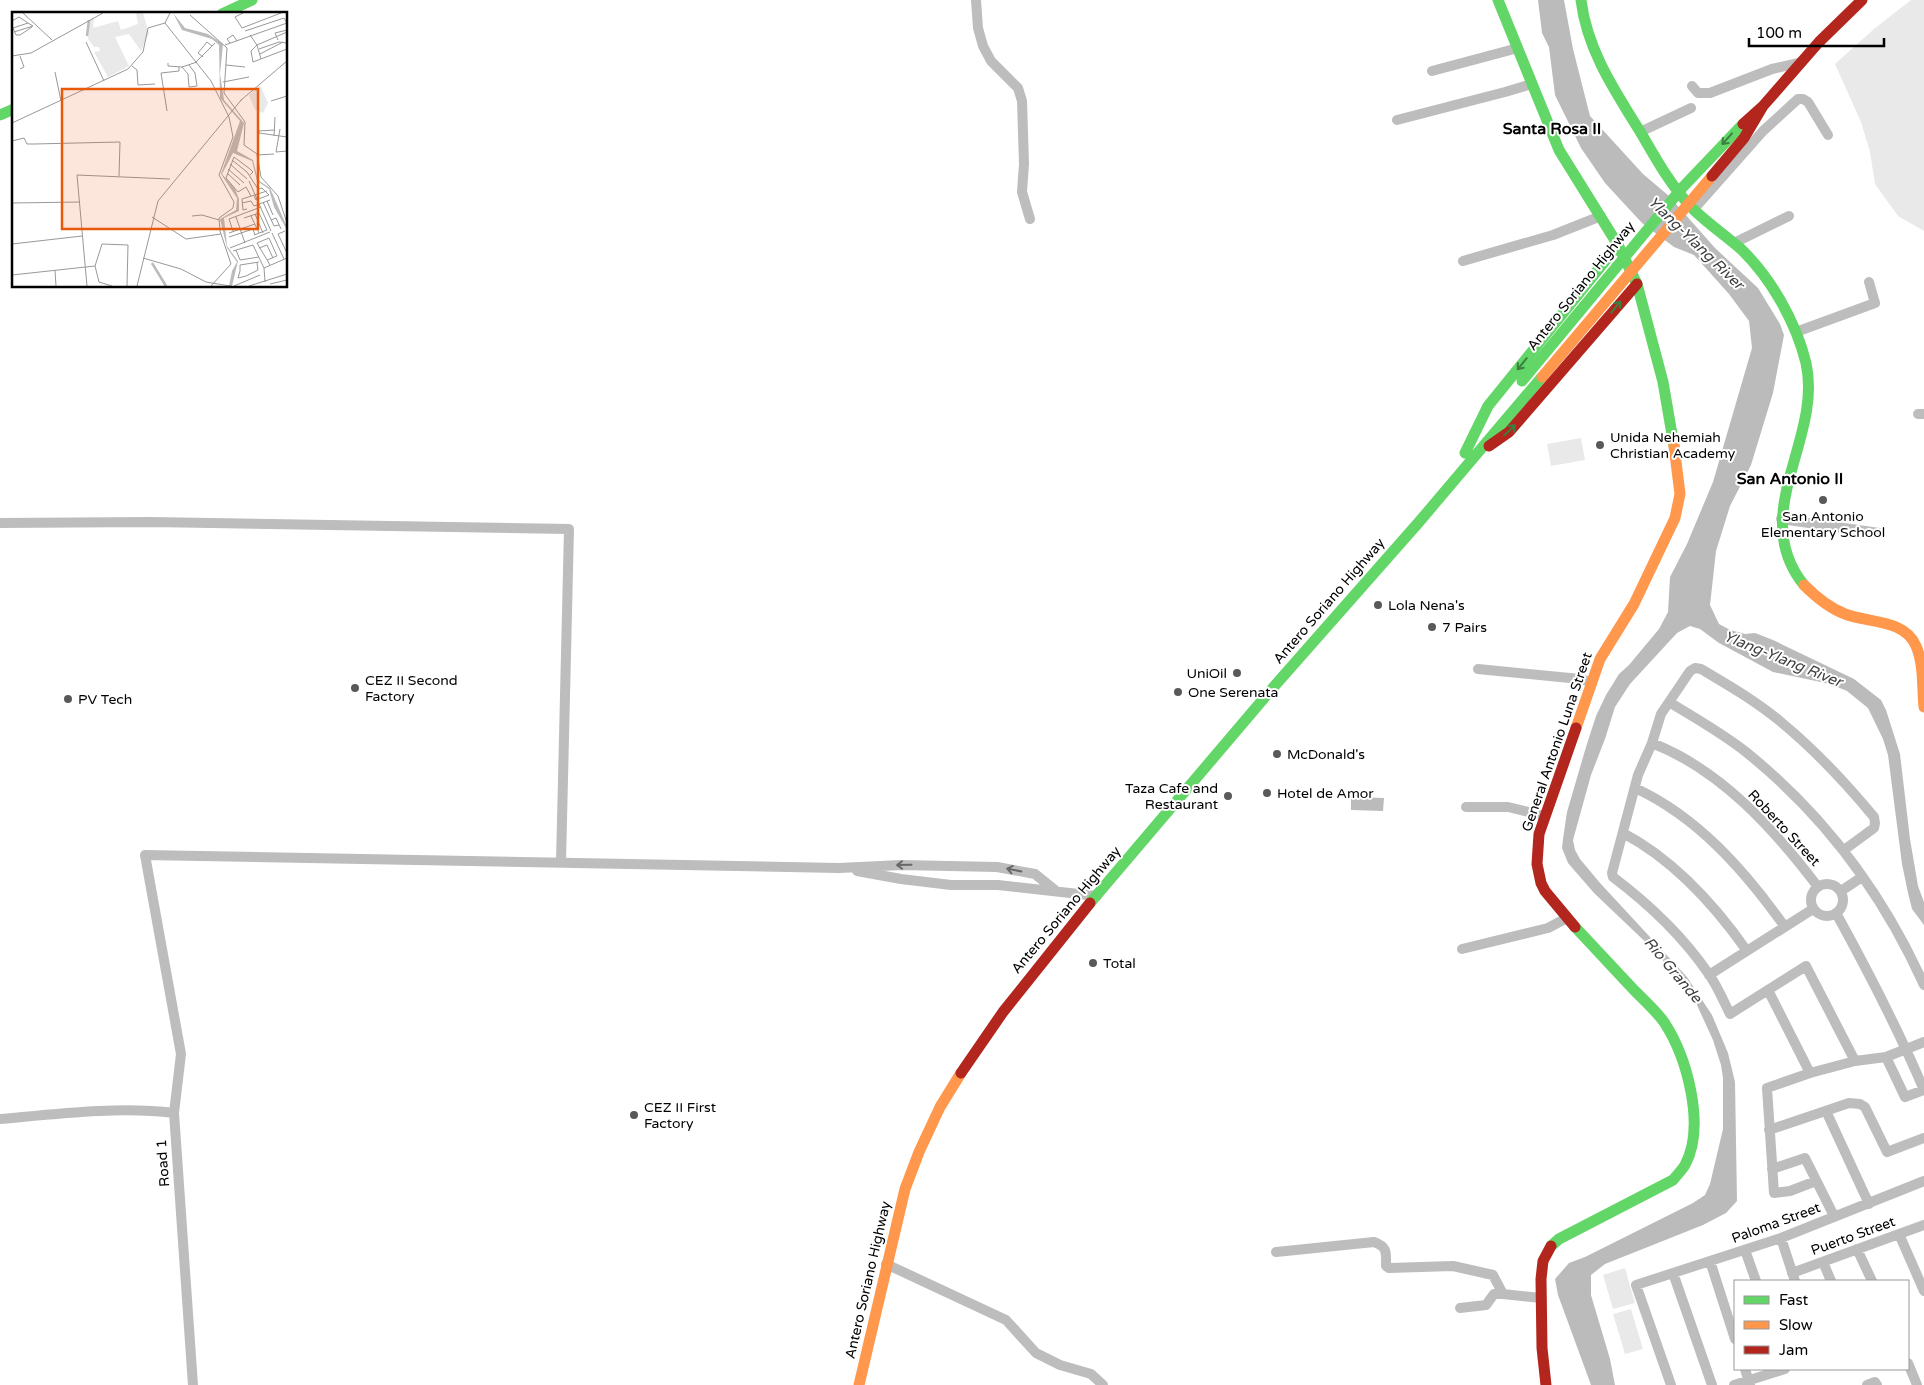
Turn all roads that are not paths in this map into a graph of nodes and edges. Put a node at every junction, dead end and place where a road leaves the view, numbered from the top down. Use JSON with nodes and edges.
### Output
{"nodes":[{"id":1,"x":252,"y":0,"type":"edge"},
{"id":2,"x":976,"y":0,"type":"edge"},
{"id":3,"x":1498,"y":0,"type":"edge"},
{"id":4,"x":1581,"y":0,"type":"edge"},
{"id":5,"x":1862,"y":0,"type":"edge"},
{"id":6,"x":226,"y":12,"type":"edge"},
{"id":7,"x":1518,"y":48,"type":"junction"},
{"id":8,"x":1800,"y":63,"type":"junction"},
{"id":9,"x":1432,"y":71,"type":"dead end"},
{"id":10,"x":1532,"y":84,"type":"junction"},
{"id":11,"x":1692,"y":86,"type":"dead end"},
{"id":12,"x":1763,"y":106,"type":"junction"},
{"id":13,"x":1691,"y":108,"type":"dead end"},
{"id":14,"x":12,"y":110,"type":"edge"},
{"id":15,"x":0,"y":115,"type":"edge"},
{"id":16,"x":1397,"y":120,"type":"dead end"},
{"id":17,"x":1640,"y":132,"type":"junction"},
{"id":18,"x":1828,"y":135,"type":"dead end"},
{"id":19,"x":1693,"y":204,"type":"junction"},
{"id":20,"x":1601,"y":216,"type":"junction"},
{"id":21,"x":1788,"y":216,"type":"dead end"},
{"id":22,"x":1030,"y":219,"type":"dead end"},
{"id":23,"x":1734,"y":243,"type":"junction"},
{"id":24,"x":1618,"y":245,"type":"junction"},
{"id":25,"x":1462,"y":261,"type":"dead end"},
{"id":26,"x":1869,"y":282,"type":"dead end"},
{"id":27,"x":1637,"y":284,"type":"junction"},
{"id":28,"x":1796,"y":332,"type":"junction"},
{"id":29,"x":1468,"y":456,"type":"junction"},
{"id":30,"x":1781,"y":519,"type":"junction"},
{"id":31,"x":0,"y":523,"type":"edge"},
{"id":32,"x":1879,"y":533,"type":"dead end"},
{"id":33,"x":1921,"y":656,"type":"edge"},
{"id":34,"x":1478,"y":669,"type":"dead end"},
{"id":35,"x":1591,"y":682,"type":"junction"},
{"id":36,"x":1669,"y":702,"type":"junction"},
{"id":37,"x":1924,"y":707,"type":"edge"},
{"id":38,"x":1652,"y":742,"type":"junction"},
{"id":39,"x":1634,"y":788,"type":"junction"},
{"id":40,"x":1466,"y":807,"type":"dead end"},
{"id":41,"x":1545,"y":816,"type":"junction"},
{"id":42,"x":1623,"y":833,"type":"junction"},
{"id":43,"x":1844,"y":850,"type":"junction"},
{"id":44,"x":561,"y":862,"type":"junction"},
{"id":45,"x":839,"y":868,"type":"junction"},
{"id":46,"x":1862,"y":877,"type":"junction"},
{"id":47,"x":1818,"y":887,"type":"junction"},
{"id":48,"x":1056,"y":891,"type":"junction"},
{"id":49,"x":1841,"y":891,"type":"junction"},
{"id":50,"x":1097,"y":896,"type":"junction"},
{"id":51,"x":1813,"y":909,"type":"junction"},
{"id":52,"x":1836,"y":913,"type":"junction"},
{"id":53,"x":1567,"y":918,"type":"junction"},
{"id":54,"x":1785,"y":926,"type":"junction"},
{"id":55,"x":1462,"y":948,"type":"dead end"},
{"id":56,"x":1747,"y":951,"type":"junction"},
{"id":57,"x":1710,"y":975,"type":"junction"},
{"id":58,"x":1924,"y":985,"type":"edge"},
{"id":59,"x":1768,"y":990,"type":"junction"},
{"id":60,"x":1924,"y":1042,"type":"edge"},
{"id":61,"x":1906,"y":1049,"type":"junction"},
{"id":62,"x":1886,"y":1056,"type":"junction"},
{"id":63,"x":1855,"y":1061,"type":"junction"},
{"id":64,"x":1810,"y":1073,"type":"junction"},
{"id":65,"x":1924,"y":1090,"type":"edge"},
{"id":66,"x":1826,"y":1111,"type":"junction"},
{"id":67,"x":174,"y":1113,"type":"junction"},
{"id":68,"x":0,"y":1119,"type":"edge"},
{"id":69,"x":1769,"y":1130,"type":"junction"},
{"id":70,"x":1924,"y":1138,"type":"edge"},
{"id":71,"x":1772,"y":1169,"type":"junction"},
{"id":72,"x":1816,"y":1181,"type":"junction"},
{"id":73,"x":1924,"y":1182,"type":"edge"},
{"id":74,"x":1869,"y":1204,"type":"junction"},
{"id":75,"x":1834,"y":1216,"type":"junction"},
{"id":76,"x":1924,"y":1225,"type":"edge"},
{"id":77,"x":1900,"y":1234,"type":"junction"},
{"id":78,"x":1781,"y":1238,"type":"junction"},
{"id":79,"x":1858,"y":1249,"type":"junction"},
{"id":80,"x":1745,"y":1250,"type":"junction"},
{"id":81,"x":1276,"y":1252,"type":"dead end"},
{"id":82,"x":1710,"y":1261,"type":"junction"},
{"id":83,"x":1823,"y":1262,"type":"junction"},
{"id":84,"x":886,"y":1264,"type":"junction"},
{"id":85,"x":1673,"y":1273,"type":"junction"},
{"id":86,"x":1794,"y":1277,"type":"edge"},
{"id":87,"x":1756,"y":1280,"type":"edge"},
{"id":88,"x":1831,"y":1280,"type":"edge"},
{"id":89,"x":1872,"y":1280,"type":"edge"},
{"id":90,"x":1924,"y":1291,"type":"edge"},
{"id":91,"x":1503,"y":1294,"type":"junction"},
{"id":92,"x":1541,"y":1298,"type":"junction"},
{"id":93,"x":1460,"y":1308,"type":"dead end"},
{"id":94,"x":1734,"y":1336,"type":"edge"},
{"id":95,"x":1909,"y":1365,"type":"edge"},
{"id":96,"x":1745,"y":1370,"type":"edge"},
{"id":97,"x":1782,"y":1370,"type":"edge"},
{"id":98,"x":1750,"y":1383,"type":"edge"},
{"id":99,"x":193,"y":1385,"type":"edge"},
{"id":100,"x":859,"y":1385,"type":"edge"},
{"id":101,"x":1103,"y":1385,"type":"edge"},
{"id":102,"x":1546,"y":1385,"type":"edge"},
{"id":103,"x":1671,"y":1385,"type":"edge"},
{"id":104,"x":1712,"y":1385,"type":"edge"},
{"id":105,"x":1734,"y":1385,"type":"edge"},
{"id":106,"x":1917,"y":1385,"type":"edge"}],
"edges":[{"from":1,"to":6,"type":"main road"},
{"from":2,"to":22,"type":"street"},
{"from":3,"to":7,"type":"main road","name":"General Antonio Luna Street"},
{"from":4,"to":17,"type":"main road"},
{"from":5,"to":8,"type":"main road","name":"Antero Soriano Highway"},
{"from":7,"to":9,"type":"street"},
{"from":7,"to":10,"type":"main road","name":"General Antonio Luna Street"},
{"from":8,"to":11,"type":"street"},
{"from":8,"to":12,"type":"main road","name":"Antero Soriano Highway"},
{"from":10,"to":16,"type":"street"},
{"from":10,"to":20,"type":"main road","name":"General Antonio Luna Street"},
{"from":12,"to":19,"type":"main road","name":"Antero Soriano Highway"},
{"from":12,"to":29,"type":"main road","name":"Antero Soriano Highway","one_way":true},
{"from":13,"to":17,"type":"street"},
{"from":14,"to":15,"type":"main road"},
{"from":17,"to":19,"type":"main road"},
{"from":18,"to":19,"type":"street"},
{"from":19,"to":23,"type":"main road"},
{"from":19,"to":29,"type":"main road","name":"Antero Soriano Highway"},
{"from":20,"to":24,"type":"main road","name":"General Antonio Luna Street"},
{"from":20,"to":25,"type":"street"},
{"from":21,"to":23,"type":"street"},
{"from":23,"to":28,"type":"main road"},
{"from":24,"to":27,"type":"main road","name":"General Antonio Luna Street"},
{"from":24,"to":29,"type":"main road","one_way":true},
{"from":26,"to":28,"type":"street"},
{"from":29,"to":27,"type":"main road","one_way":true},
{"from":27,"to":35,"type":"main road","name":"General Antonio Luna Street"},
{"from":28,"to":30,"type":"main road"},
{"from":29,"to":50,"type":"main road","name":"Antero Soriano Highway"},
{"from":30,"to":32,"type":"street"},
{"from":30,"to":33,"type":"main road"},
{"from":31,"to":44,"type":"street"},
{"from":33,"to":37,"type":"main road"},
{"from":34,"to":35,"type":"street"},
{"from":35,"to":41,"type":"main road","name":"General Antonio Luna Street"},
{"from":36,"to":38,"type":"street"},
{"from":36,"to":43,"type":"street"},
{"from":36,"to":43,"type":"street"},
{"from":38,"to":39,"type":"street"},
{"from":38,"to":47,"type":"street","name":"Roberto Street"},
{"from":39,"to":42,"type":"street"},
{"from":39,"to":54,"type":"street"},
{"from":40,"to":41,"type":"street"},
{"from":41,"to":53,"type":"main road","name":"General Antonio Luna Street"},
{"from":42,"to":56,"type":"street"},
{"from":42,"to":57,"type":"street"},
{"from":43,"to":46,"type":"street"},
{"from":44,"to":45,"type":"street"},
{"from":44,"to":67,"type":"street","name":"Road 1"},
{"from":45,"to":48,"type":"street"},
{"from":48,"to":45,"type":"street","one_way":true},
{"from":46,"to":49,"type":"street"},
{"from":46,"to":58,"type":"street"},
{"from":47,"to":49,"type":"street"},
{"from":47,"to":51,"type":"street"},
{"from":48,"to":50,"type":"street"},
{"from":49,"to":52,"type":"street"},
{"from":50,"to":84,"type":"main road","name":"Antero Soriano Highway"},
{"from":51,"to":52,"type":"street"},
{"from":51,"to":54,"type":"street"},
{"from":52,"to":61,"type":"street"},
{"from":53,"to":55,"type":"street"},
{"from":53,"to":92,"type":"main road","name":"General Antonio Luna Street"},
{"from":54,"to":56,"type":"street"},
{"from":56,"to":57,"type":"street"},
{"from":57,"to":59,"type":"street"},
{"from":59,"to":63,"type":"street"},
{"from":59,"to":64,"type":"street"},
{"from":60,"to":61,"type":"street"},
{"from":61,"to":62,"type":"street"},
{"from":61,"to":65,"type":"street"},
{"from":62,"to":63,"type":"street"},
{"from":62,"to":65,"type":"street"},
{"from":63,"to":64,"type":"street"},
{"from":64,"to":69,"type":"street"},
{"from":66,"to":69,"type":"street"},
{"from":66,"to":70,"type":"street"},
{"from":66,"to":74,"type":"street"},
{"from":67,"to":68,"type":"street"},
{"from":67,"to":99,"type":"street","name":"Road 1"},
{"from":69,"to":71,"type":"street"},
{"from":71,"to":72,"type":"street"},
{"from":71,"to":72,"type":"street"},
{"from":72,"to":75,"type":"street"},
{"from":73,"to":74,"type":"street","name":"Paloma Street"},
{"from":74,"to":75,"type":"street","name":"Paloma Street"},
{"from":75,"to":78,"type":"street","name":"Paloma Street"},
{"from":76,"to":77,"type":"street","name":"Puerto Street"},
{"from":77,"to":79,"type":"street","name":"Puerto Street"},
{"from":77,"to":90,"type":"street"},
{"from":78,"to":80,"type":"street","name":"Paloma Street"},
{"from":78,"to":86,"type":"street"},
{"from":79,"to":83,"type":"street","name":"Puerto Street"},
{"from":79,"to":89,"type":"street"},
{"from":80,"to":82,"type":"street","name":"Paloma Street"},
{"from":80,"to":87,"type":"street"},
{"from":81,"to":91,"type":"street"},
{"from":82,"to":85,"type":"street","name":"Paloma Street"},
{"from":82,"to":94,"type":"street"},
{"from":83,"to":86,"type":"street","name":"Puerto Street"},
{"from":83,"to":88,"type":"street"},
{"from":84,"to":100,"type":"main road","name":"Antero Soriano Highway"},
{"from":84,"to":101,"type":"street"},
{"from":85,"to":103,"type":"street","name":"Paloma Street"},
{"from":85,"to":104,"type":"street"},
{"from":91,"to":92,"type":"street"},
{"from":91,"to":93,"type":"street"},
{"from":92,"to":102,"type":"main road","name":"General Antonio Luna Street"},
{"from":95,"to":106,"type":"street"},
{"from":96,"to":98,"type":"street"},
{"from":97,"to":98,"type":"street"},
{"from":98,"to":105,"type":"street"}]}
